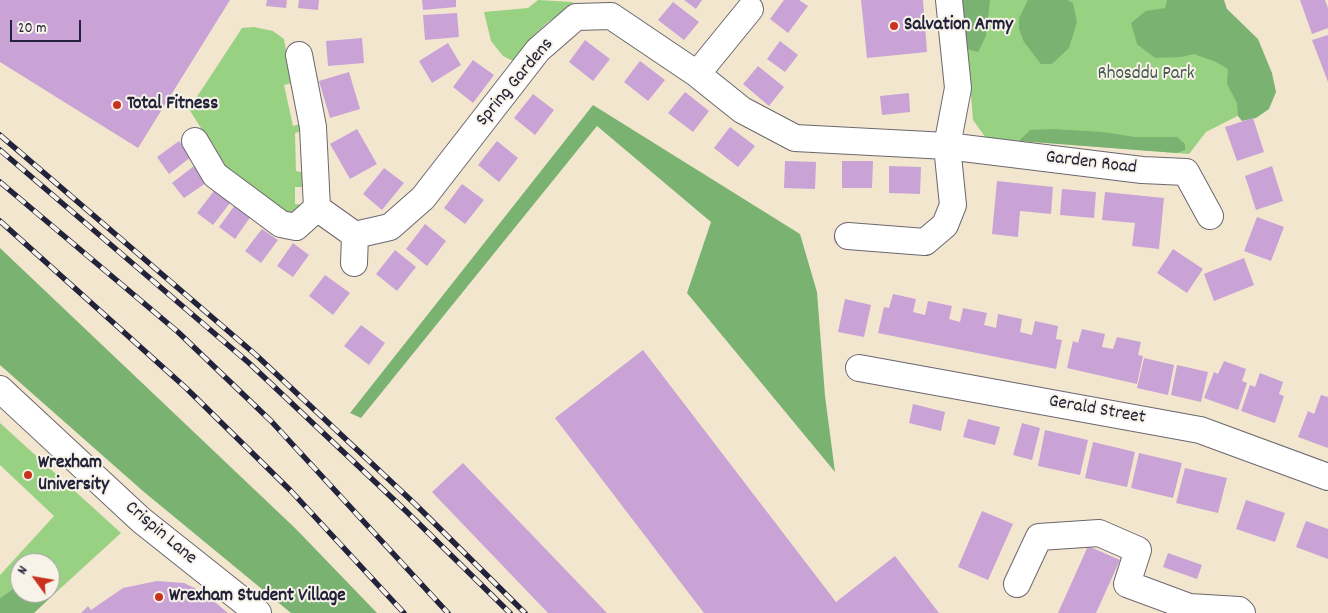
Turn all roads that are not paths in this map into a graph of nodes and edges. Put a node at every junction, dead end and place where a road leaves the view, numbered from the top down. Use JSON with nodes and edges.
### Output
{"nodes":[{"id":1,"x":949,"y":0,"type":"edge"},
{"id":2,"x":750,"y":9,"type":"edge"},
{"id":3,"x":300,"y":55,"type":"dead end"},
{"id":4,"x":697,"y":74,"type":"junction"},
{"id":5,"x":195,"y":141,"type":"dead end"},
{"id":6,"x":947,"y":146,"type":"junction"},
{"id":7,"x":318,"y":208,"type":"junction"},
{"id":8,"x":1210,"y":216,"type":"dead end"},
{"id":9,"x":355,"y":235,"type":"junction"},
{"id":10,"x":848,"y":236,"type":"dead end"},
{"id":11,"x":354,"y":263,"type":"dead end"},
{"id":12,"x":860,"y":368,"type":"dead end"},
{"id":13,"x":0,"y":389,"type":"edge"},
{"id":14,"x":1328,"y":477,"type":"edge"},
{"id":15,"x":1017,"y":584,"type":"dead end"},
{"id":16,"x":258,"y":613,"type":"edge"},
{"id":17,"x":1242,"y":613,"type":"edge"}],
"edges":[{"from":1,"to":6,"type":"street"},
{"from":2,"to":4,"type":"street"},
{"from":3,"to":7,"type":"street"},
{"from":4,"to":6,"type":"street","name":"Spring Gardens"},
{"from":4,"to":9,"type":"street","name":"Spring Gardens"},
{"from":5,"to":7,"type":"street"},
{"from":6,"to":8,"type":"street","name":"Garden Road"},
{"from":6,"to":10,"type":"street"},
{"from":7,"to":9,"type":"street"},
{"from":9,"to":11,"type":"street"},
{"from":12,"to":14,"type":"street","name":"Gerald Street"},
{"from":13,"to":16,"type":"street","name":"Crispin Lane"},
{"from":15,"to":17,"type":"street"}]}
